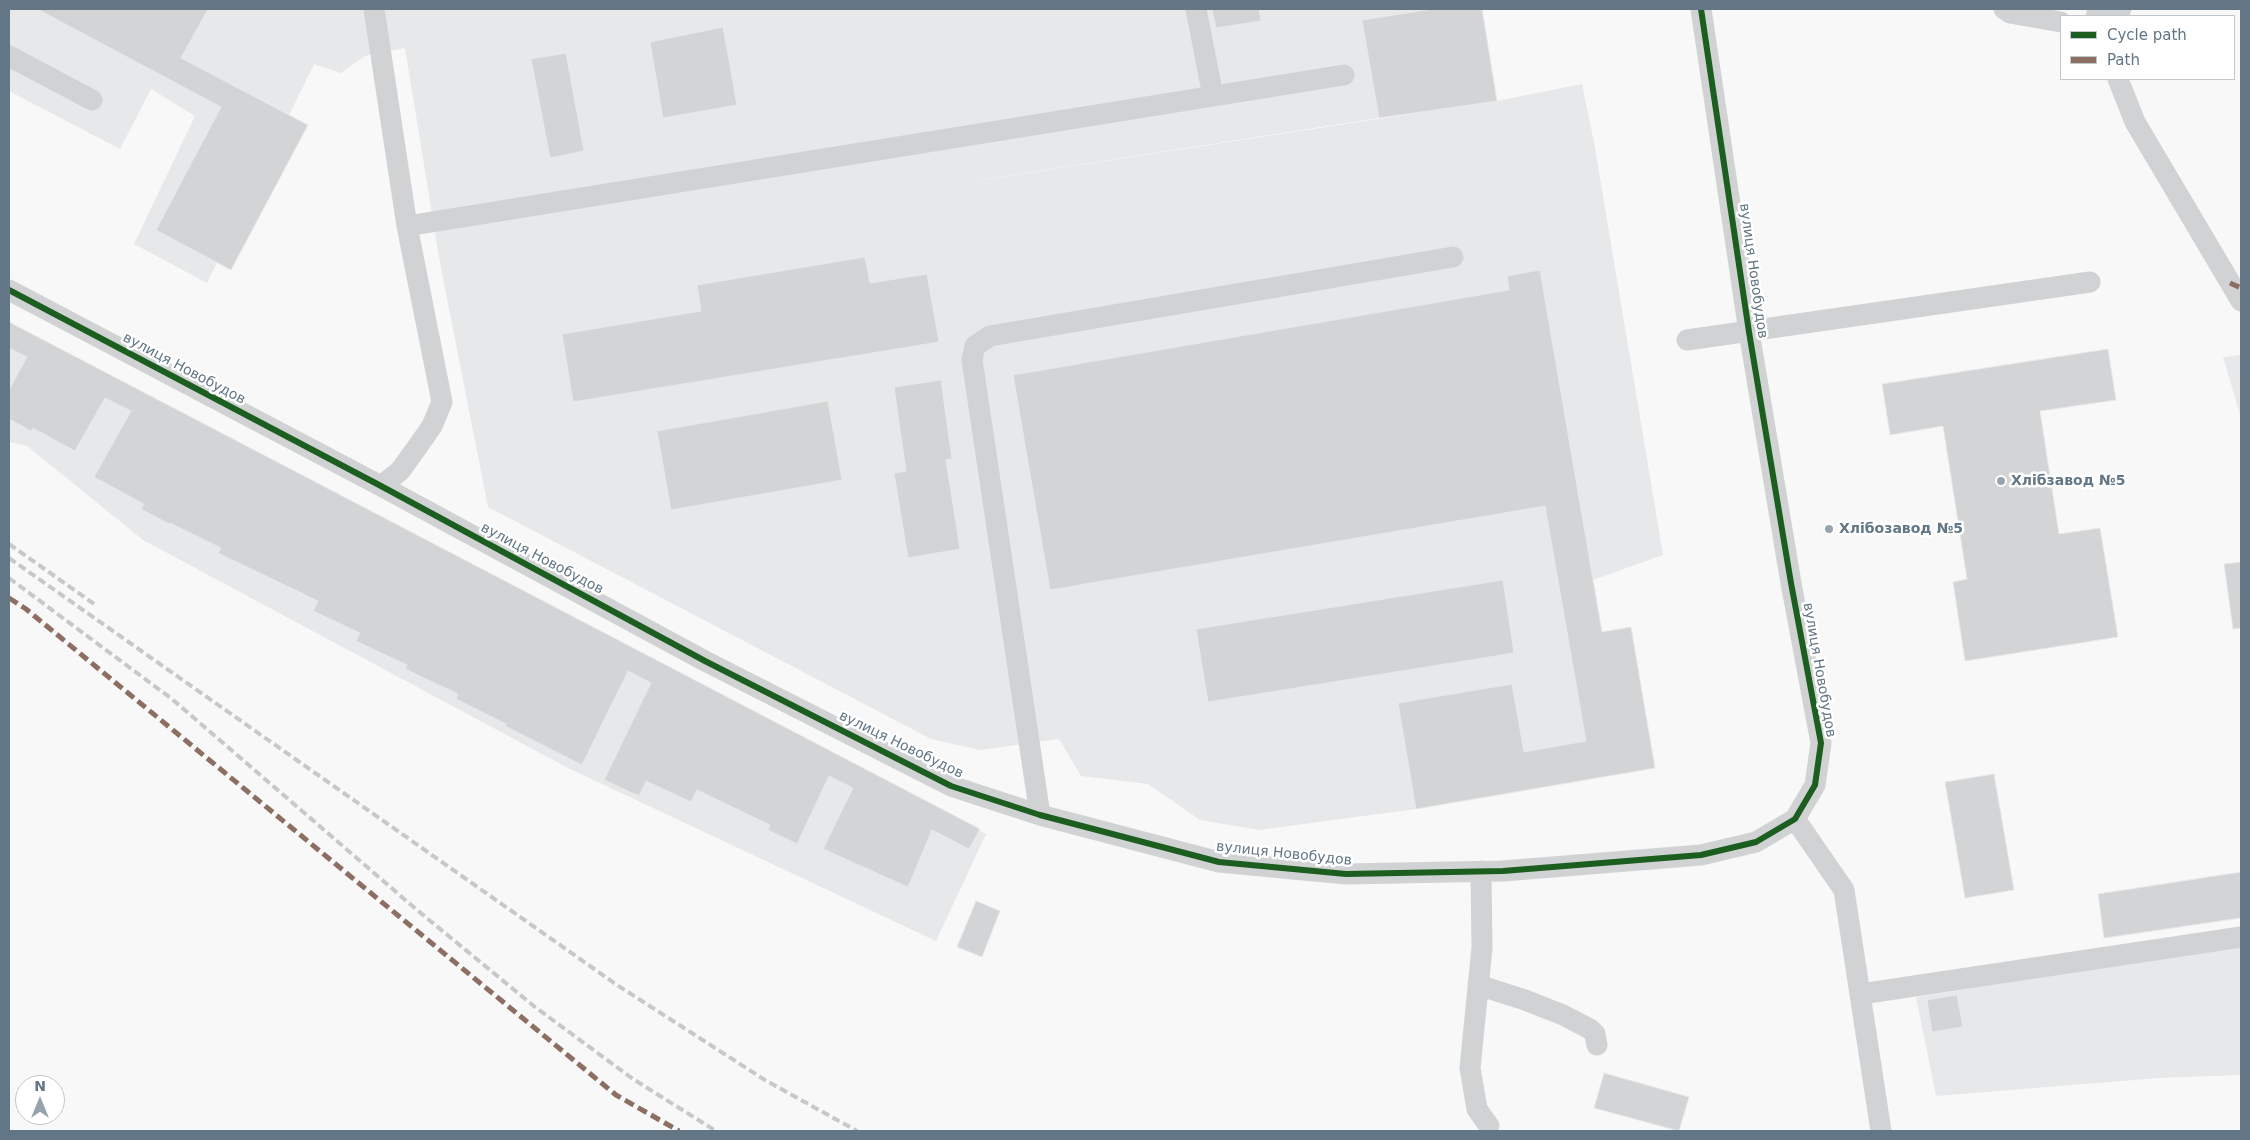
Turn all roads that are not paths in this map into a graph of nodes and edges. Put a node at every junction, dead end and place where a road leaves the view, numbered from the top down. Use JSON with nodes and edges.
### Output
{"nodes":[{"id":1,"x":374,"y":9,"type":"edge"},
{"id":2,"x":1196,"y":9,"type":"edge"},
{"id":3,"x":1701,"y":9,"type":"edge"},
{"id":4,"x":2004,"y":9,"type":"edge"},
{"id":5,"x":2120,"y":9,"type":"edge"},
{"id":6,"x":2103,"y":15,"type":"edge"},
{"id":7,"x":2060,"y":22,"type":"edge"},
{"id":8,"x":9,"y":56,"type":"edge"},
{"id":9,"x":1344,"y":75,"type":"dead end"},
{"id":10,"x":2118,"y":80,"type":"edge"},
{"id":11,"x":1213,"y":96,"type":"junction"},
{"id":12,"x":92,"y":100,"type":"dead end"},
{"id":13,"x":407,"y":226,"type":"junction"},
{"id":14,"x":1453,"y":257,"type":"dead end"},
{"id":15,"x":2090,"y":282,"type":"dead end"},
{"id":16,"x":9,"y":290,"type":"edge"},
{"id":17,"x":2241,"y":301,"type":"edge"},
{"id":18,"x":1749,"y":332,"type":"junction"},
{"id":19,"x":1687,"y":340,"type":"dead end"},
{"id":20,"x":381,"y":486,"type":"junction"},
{"id":21,"x":1040,"y":815,"type":"junction"},
{"id":22,"x":1795,"y":819,"type":"junction"},
{"id":23,"x":1481,"y":871,"type":"junction"},
{"id":24,"x":2241,"y":937,"type":"edge"},
{"id":25,"x":1478,"y":985,"type":"junction"},
{"id":26,"x":1861,"y":994,"type":"junction"},
{"id":27,"x":1597,"y":1044,"type":"dead end"},
{"id":28,"x":1489,"y":1126,"type":"dead end"},
{"id":29,"x":1882,"y":1131,"type":"edge"}],
"edges":[{"from":1,"to":13,"type":"street"},
{"from":2,"to":11,"type":"street"},
{"from":3,"to":18,"type":"street","name":"вулиця Новобудов"},
{"from":4,"to":7,"type":"street"},
{"from":5,"to":6,"type":"street"},
{"from":8,"to":12,"type":"street"},
{"from":9,"to":11,"type":"street"},
{"from":10,"to":17,"type":"street"},
{"from":11,"to":13,"type":"street"},
{"from":13,"to":20,"type":"street"},
{"from":14,"to":21,"type":"street"},
{"from":15,"to":18,"type":"street"},
{"from":16,"to":20,"type":"street","name":"вулиця Новобудов"},
{"from":18,"to":19,"type":"street"},
{"from":18,"to":22,"type":"street","name":"вулиця Новобудов"},
{"from":20,"to":21,"type":"street","name":"вулиця Новобудов"},
{"from":21,"to":23,"type":"street","name":"вулиця Новобудов"},
{"from":22,"to":23,"type":"street","name":"вулиця Новобудов"},
{"from":22,"to":26,"type":"street"},
{"from":23,"to":25,"type":"street"},
{"from":24,"to":26,"type":"street"},
{"from":25,"to":27,"type":"street"},
{"from":25,"to":28,"type":"street"},
{"from":26,"to":29,"type":"street"}]}
